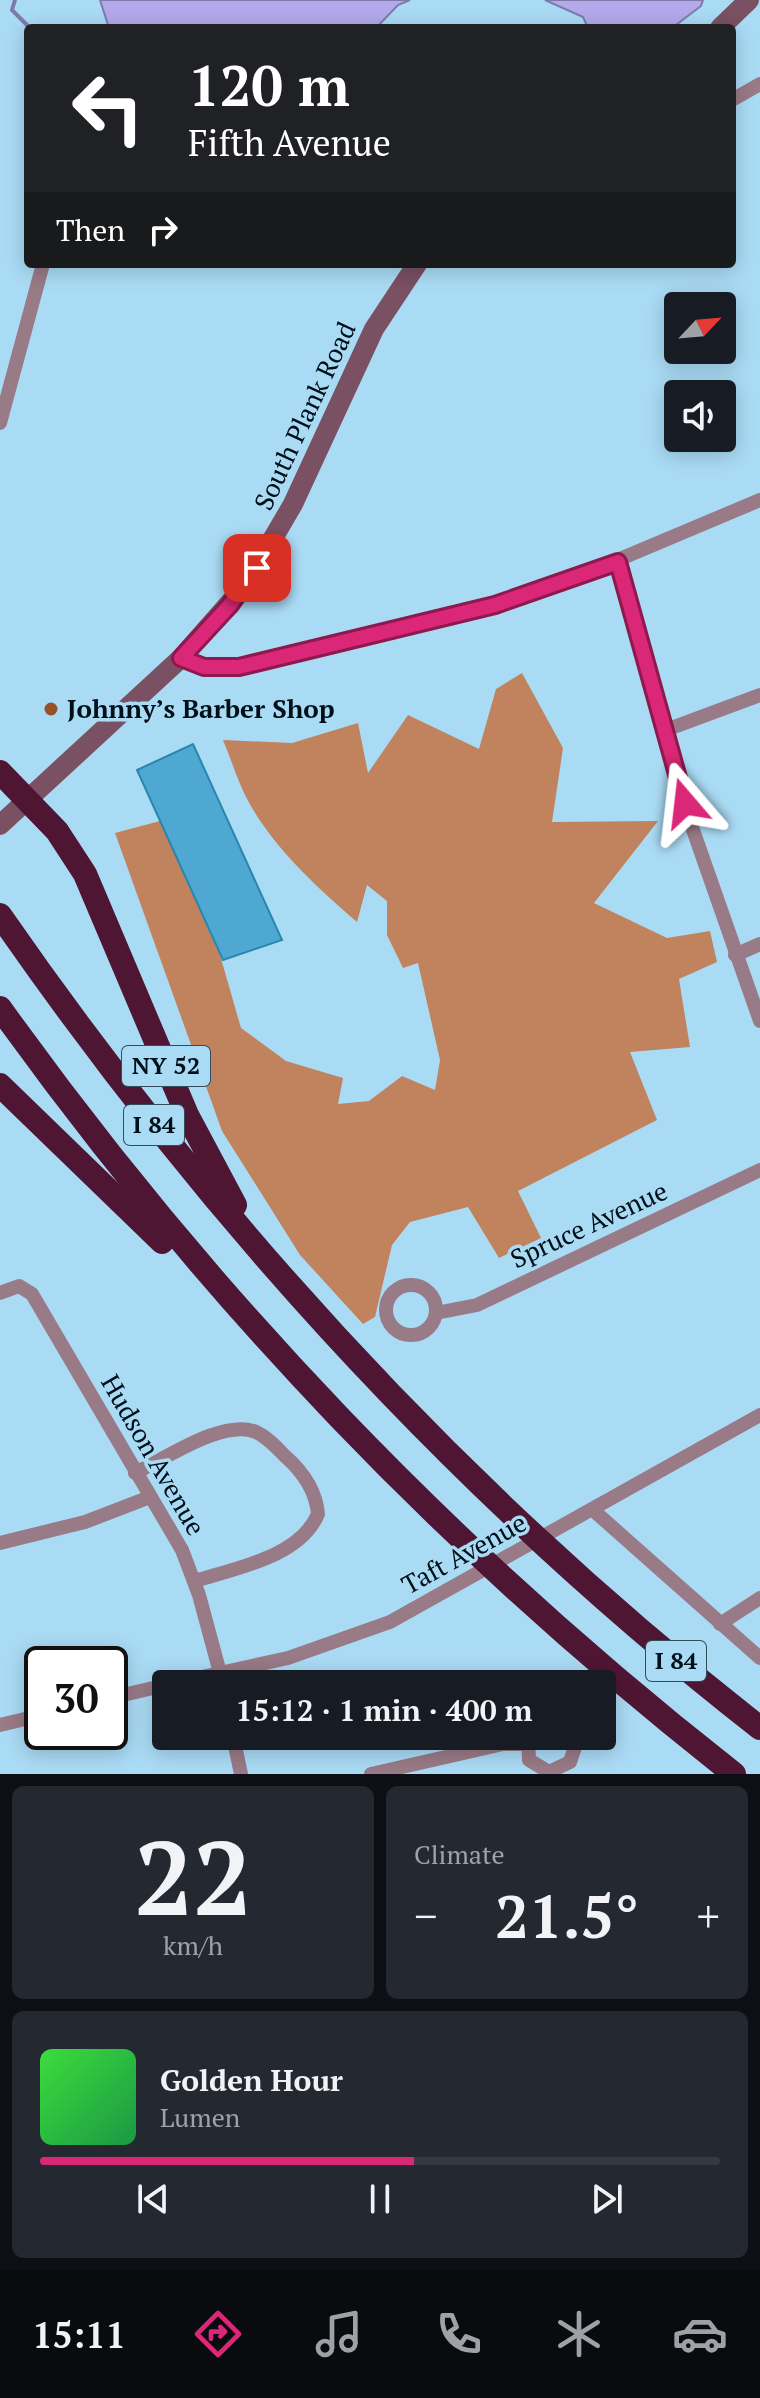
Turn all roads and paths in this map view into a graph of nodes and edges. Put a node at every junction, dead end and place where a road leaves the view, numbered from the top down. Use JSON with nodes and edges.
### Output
{"nodes":[{"id":1,"x":749,"y":0,"type":"edge"},
{"id":2,"x":724,"y":24,"type":"edge"},
{"id":3,"x":760,"y":84,"type":"edge"},
{"id":4,"x":736,"y":98,"type":"edge"},
{"id":5,"x":42,"y":268,"type":"edge"},
{"id":6,"x":414,"y":268,"type":"edge"},
{"id":7,"x":0,"y":423,"type":"edge"},
{"id":8,"x":760,"y":500,"type":"edge"},
{"id":9,"x":618,"y":562,"type":"junction"},
{"id":10,"x":181,"y":658,"type":"junction"},
{"id":11,"x":760,"y":695,"type":"edge"},
{"id":12,"x":663,"y":731,"type":"junction"},
{"id":13,"x":0,"y":772,"type":"edge"},
{"id":14,"x":26,"y":801,"type":"junction"},
{"id":15,"x":0,"y":825,"type":"edge"},
{"id":16,"x":0,"y":915,"type":"edge"},
{"id":17,"x":760,"y":944,"type":"edge"},
{"id":18,"x":735,"y":955,"type":"junction"},
{"id":19,"x":0,"y":1008,"type":"edge"},
{"id":20,"x":760,"y":1021,"type":"edge"},
{"id":21,"x":0,"y":1085,"type":"edge"},
{"id":22,"x":760,"y":1170,"type":"edge"},
{"id":23,"x":0,"y":1293,"type":"edge"},
{"id":24,"x":436,"y":1313,"type":"dead end"},
{"id":25,"x":321,"y":1324,"type":"junction"},
{"id":26,"x":282,"y":1358,"type":"junction"},
{"id":27,"x":760,"y":1415,"type":"edge"},
{"id":28,"x":135,"y":1473,"type":"junction"},
{"id":29,"x":150,"y":1497,"type":"junction"},
{"id":30,"x":593,"y":1510,"type":"junction"},
{"id":31,"x":0,"y":1543,"type":"edge"},
{"id":32,"x":195,"y":1581,"type":"junction"},
{"id":33,"x":760,"y":1598,"type":"edge"},
{"id":34,"x":720,"y":1624,"type":"junction"},
{"id":35,"x":760,"y":1658,"type":"edge"},
{"id":36,"x":220,"y":1670,"type":"edge"},
{"id":37,"x":248,"y":1670,"type":"edge"},
{"id":38,"x":152,"y":1688,"type":"edge"},
{"id":39,"x":128,"y":1694,"type":"edge"},
{"id":40,"x":24,"y":1719,"type":"edge"},
{"id":41,"x":0,"y":1725,"type":"edge"},
{"id":42,"x":760,"y":1728,"type":"edge"},
{"id":43,"x":236,"y":1750,"type":"edge"},
{"id":44,"x":477,"y":1750,"type":"edge"},
{"id":45,"x":530,"y":1750,"type":"edge"},
{"id":46,"x":573,"y":1750,"type":"edge"},
{"id":47,"x":241,"y":1774,"type":"edge"},
{"id":48,"x":371,"y":1774,"type":"edge"},
{"id":49,"x":734,"y":1774,"type":"edge"}],
"edges":[{"from":1,"to":2,"type":"main road"},
{"from":3,"to":4,"type":"street"},
{"from":5,"to":7,"type":"street"},
{"from":6,"to":10,"type":"main road","name":"South Plank Road"},
{"from":8,"to":9,"type":"street"},
{"from":9,"to":10,"type":"street"},
{"from":9,"to":12,"type":"street"},
{"from":10,"to":14,"type":"main road","name":"South Plank Road"},
{"from":11,"to":12,"type":"street"},
{"from":12,"to":18,"type":"street"},
{"from":13,"to":14,"type":"highway"},
{"from":14,"to":15,"type":"main road","name":"South Plank Road"},
{"from":14,"to":25,"type":"highway","number":"NY 52"},
{"from":16,"to":25,"type":"highway","number":"I 84"},
{"from":17,"to":18,"type":"street"},
{"from":18,"to":20,"type":"street"},
{"from":19,"to":26,"type":"highway","number":"I 84"},
{"from":21,"to":26,"type":"highway"},
{"from":22,"to":24,"type":"street","name":"Spruce Avenue"},
{"from":23,"to":28,"type":"street","name":"Hudson Avenue"},
{"from":25,"to":42,"type":"highway","number":"I 84"},
{"from":26,"to":49,"type":"highway","number":"I 84"},
{"from":27,"to":30,"type":"street","name":"Taft Avenue"},
{"from":28,"to":29,"type":"street","name":"Hudson Avenue"},
{"from":28,"to":32,"type":"street"},
{"from":29,"to":31,"type":"street"},
{"from":29,"to":32,"type":"street","name":"Hudson Avenue"},
{"from":30,"to":34,"type":"street"},
{"from":30,"to":37,"type":"street","name":"Taft Avenue"},
{"from":32,"to":36,"type":"street","name":"Hudson Avenue"},
{"from":33,"to":34,"type":"street"},
{"from":34,"to":35,"type":"street"},
{"from":38,"to":39,"type":"street","name":"Taft Avenue"},
{"from":40,"to":41,"type":"street"},
{"from":43,"to":47,"type":"street"},
{"from":44,"to":48,"type":"street"},
{"from":45,"to":46,"type":"street"}]}
